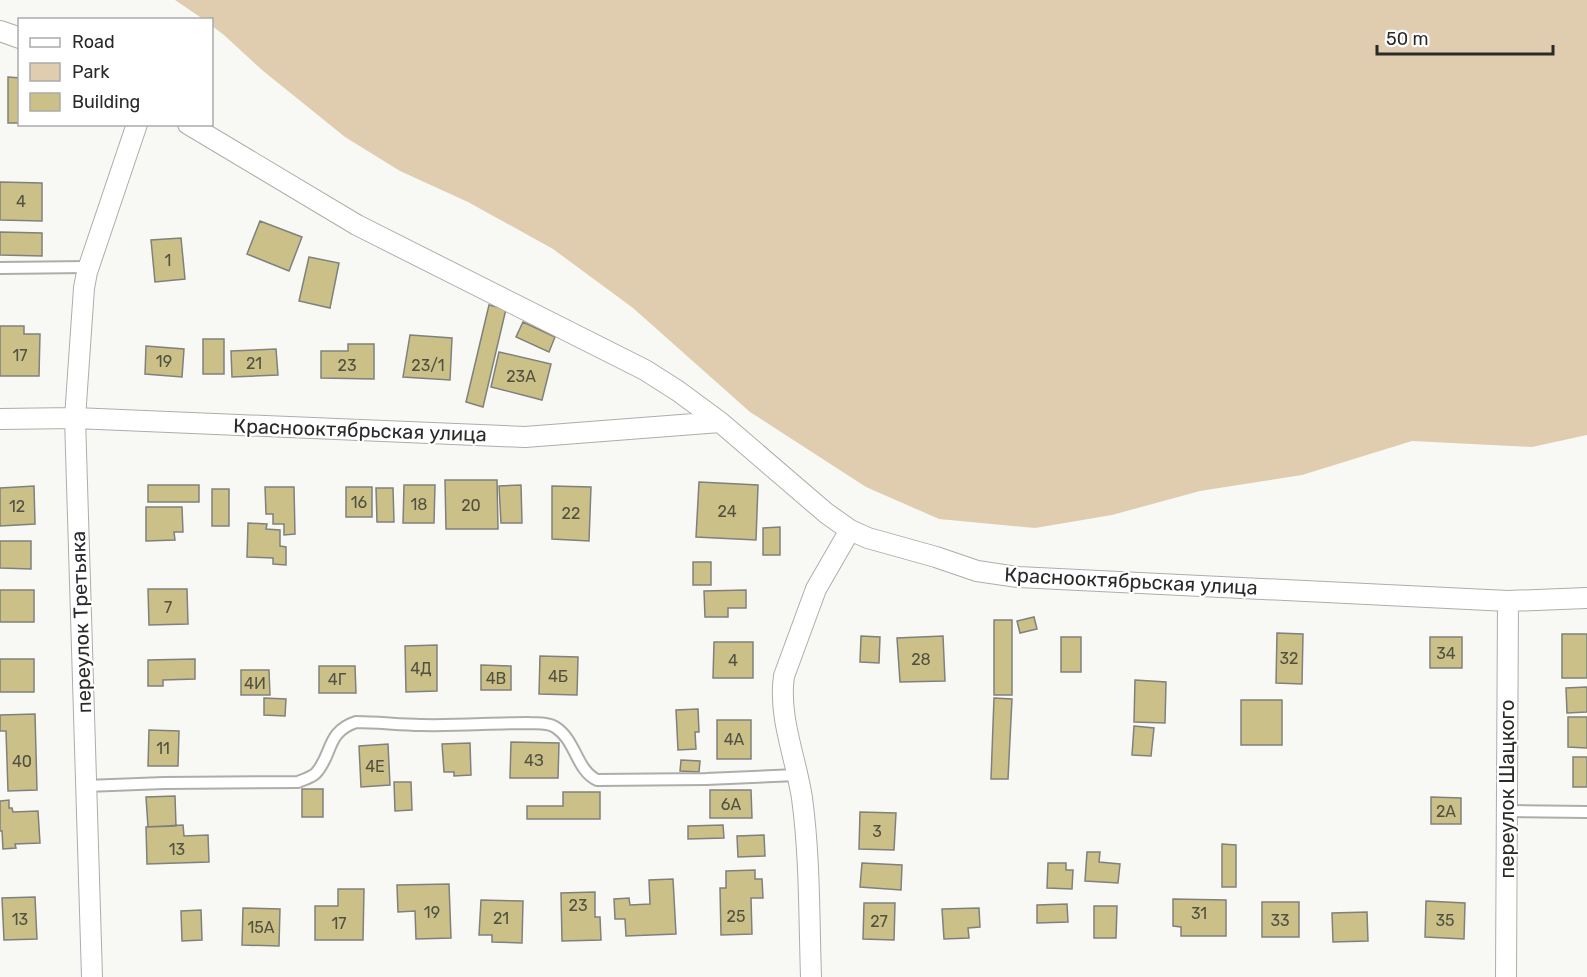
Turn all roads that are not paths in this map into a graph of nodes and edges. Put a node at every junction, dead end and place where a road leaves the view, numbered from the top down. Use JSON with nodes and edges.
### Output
{"nodes":[{"id":1,"x":0,"y":31,"type":"edge"},
{"id":2,"x":18,"y":37,"type":"edge"},
{"id":3,"x":136,"y":126,"type":"edge"},
{"id":4,"x":191,"y":126,"type":"edge"},
{"id":5,"x":0,"y":267,"type":"edge"},
{"id":6,"x":88,"y":267,"type":"junction"},
{"id":7,"x":75,"y":418,"type":"junction"},
{"id":8,"x":0,"y":419,"type":"edge"},
{"id":9,"x":720,"y":422,"type":"junction"},
{"id":10,"x":850,"y":530,"type":"junction"},
{"id":11,"x":1587,"y":598,"type":"edge"},
{"id":12,"x":1508,"y":601,"type":"junction"},
{"id":13,"x":797,"y":775,"type":"junction"},
{"id":14,"x":86,"y":786,"type":"junction"},
{"id":15,"x":1507,"y":811,"type":"junction"},
{"id":16,"x":1587,"y":812,"type":"edge"},
{"id":17,"x":92,"y":977,"type":"edge"},
{"id":18,"x":811,"y":977,"type":"edge"},
{"id":19,"x":1506,"y":977,"type":"edge"}],
"edges":[{"from":1,"to":2,"type":"street"},
{"from":3,"to":6,"type":"street","name":"переулок Третьяка"},
{"from":4,"to":9,"type":"street","name":"Краснооктябрьская улица"},
{"from":5,"to":6,"type":"lane"},
{"from":6,"to":7,"type":"street","name":"переулок Третьяка"},
{"from":7,"to":8,"type":"street","name":"Краснооктябрьская улица"},
{"from":7,"to":9,"type":"street","name":"Краснооктябрьская улица"},
{"from":7,"to":14,"type":"street","name":"переулок Третьяка"},
{"from":9,"to":10,"type":"street","name":"Краснооктябрьская улица"},
{"from":10,"to":12,"type":"street","name":"Краснооктябрьская улица"},
{"from":10,"to":13,"type":"street"},
{"from":11,"to":12,"type":"street","name":"Краснооктябрьская улица"},
{"from":12,"to":15,"type":"street","name":"переулок Шацкого"},
{"from":13,"to":14,"type":"lane"},
{"from":13,"to":18,"type":"street"},
{"from":14,"to":17,"type":"street","name":"переулок Третьяка"},
{"from":15,"to":16,"type":"lane"},
{"from":15,"to":19,"type":"street","name":"переулок Шацкого"}]}
